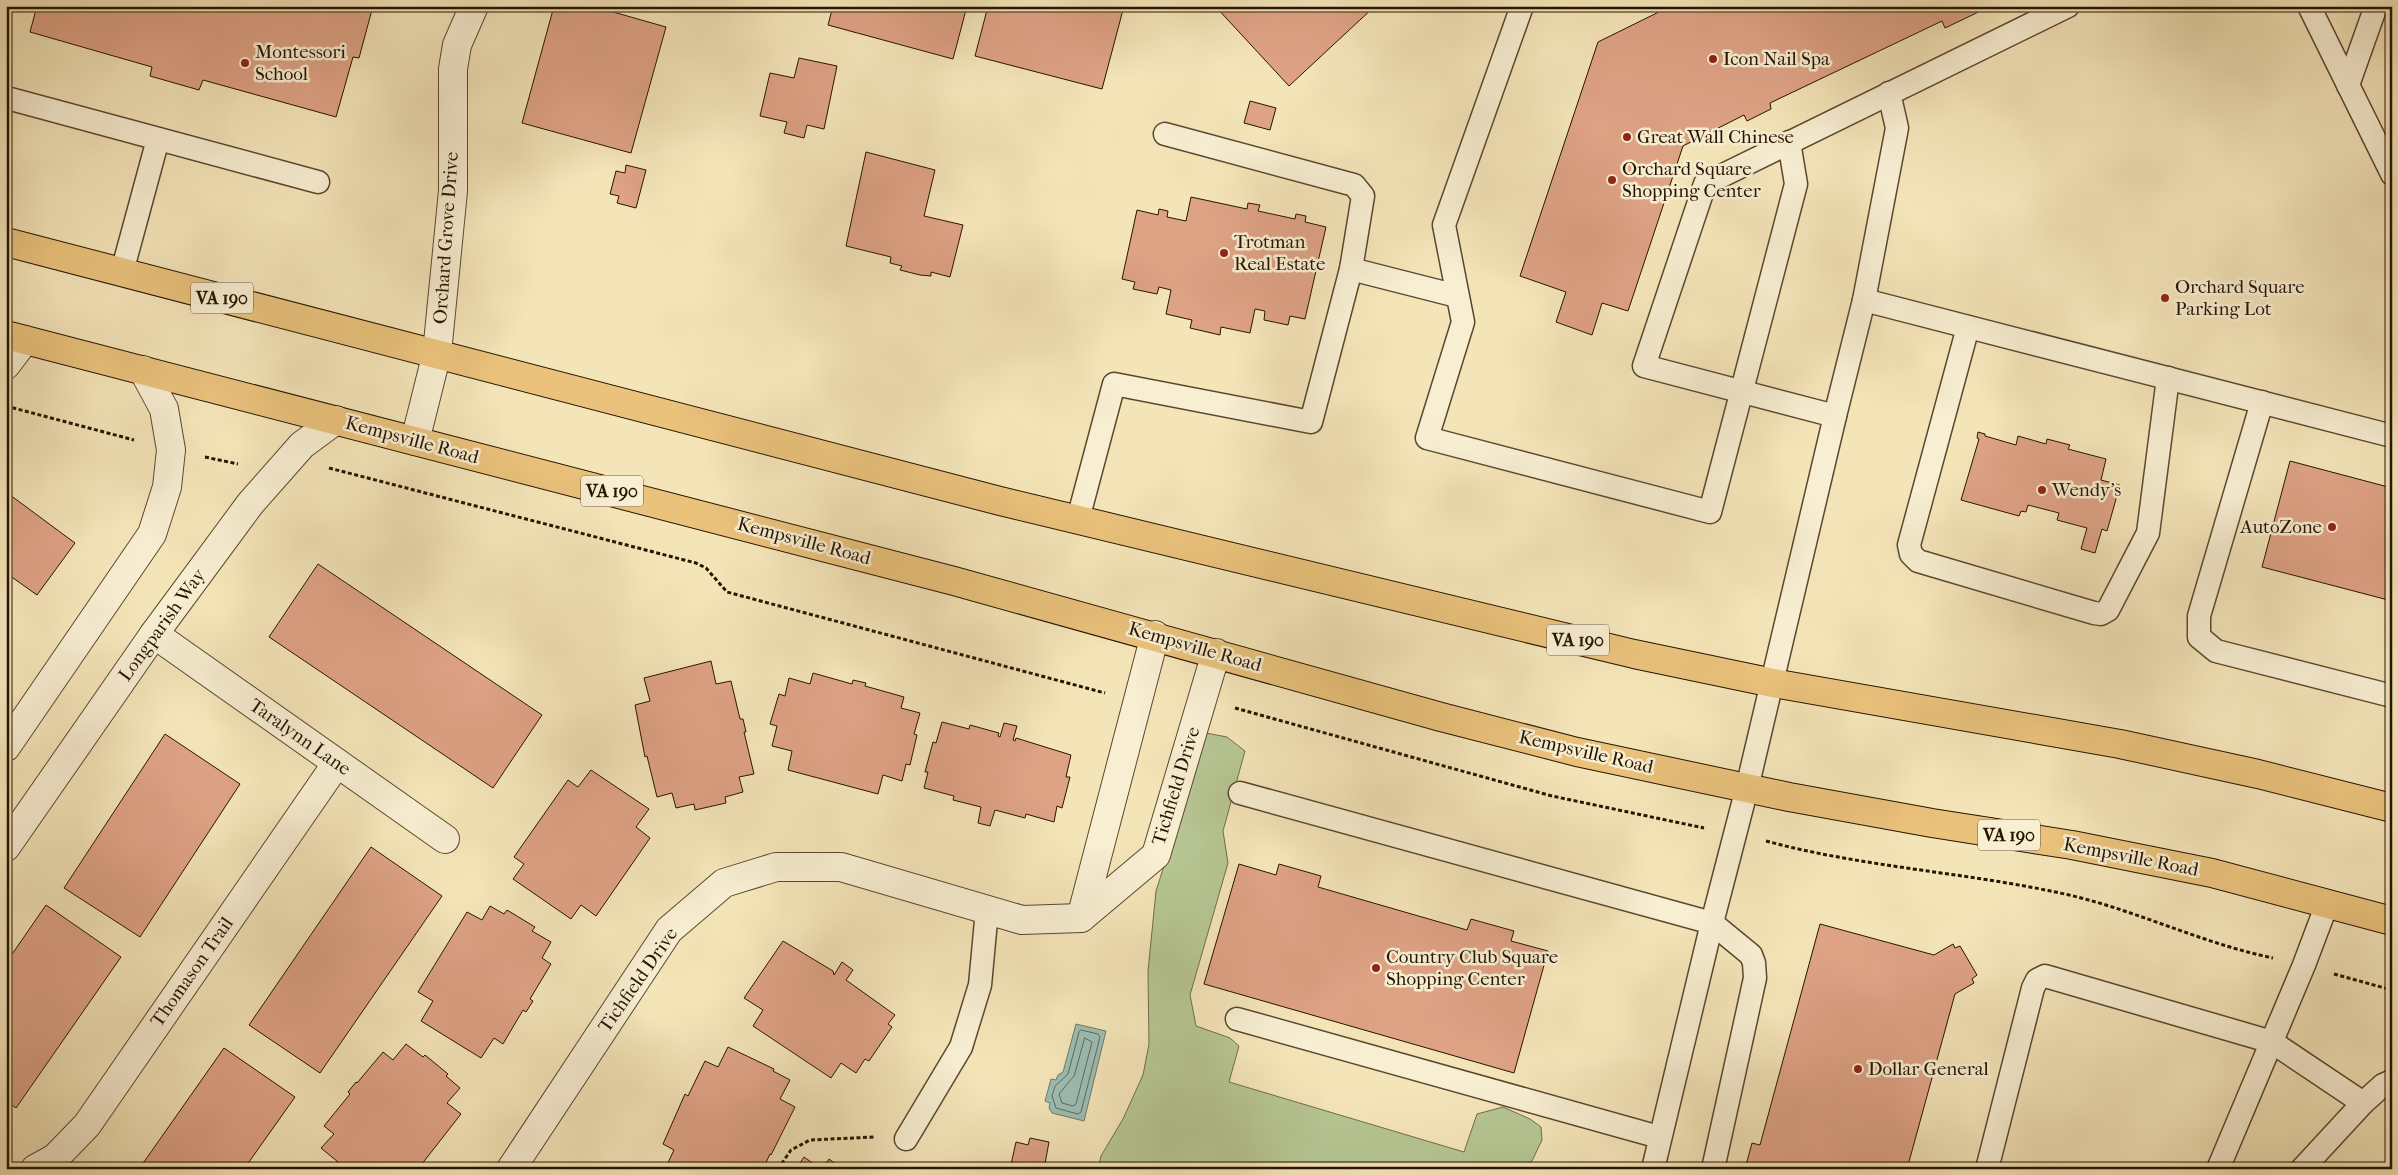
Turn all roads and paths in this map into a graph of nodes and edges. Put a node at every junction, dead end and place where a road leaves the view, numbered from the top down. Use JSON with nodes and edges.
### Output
{"nodes":[{"id":1,"x":474,"y":6,"type":"edge"},
{"id":2,"x":1522,"y":6,"type":"edge"},
{"id":3,"x":2068,"y":6,"type":"edge"},
{"id":4,"x":2309,"y":6,"type":"edge"},
{"id":5,"x":2376,"y":6,"type":"edge"},
{"id":6,"x":2348,"y":85,"type":"junction"},
{"id":7,"x":1889,"y":93,"type":"junction"},
{"id":8,"x":7,"y":98,"type":"edge"},
{"id":9,"x":1165,"y":134,"type":"dead end"},
{"id":10,"x":158,"y":139,"type":"junction"},
{"id":11,"x":1789,"y":142,"type":"junction"},
{"id":12,"x":2392,"y":174,"type":"edge"},
{"id":13,"x":318,"y":182,"type":"dead end"},
{"id":14,"x":6,"y":242,"type":"edge"},
{"id":15,"x":1351,"y":269,"type":"junction"},
{"id":16,"x":122,"y":272,"type":"junction"},
{"id":17,"x":1457,"y":296,"type":"junction"},
{"id":18,"x":1864,"y":300,"type":"junction"},
{"id":19,"x":1968,"y":327,"type":"junction"},
{"id":20,"x":16,"y":337,"type":"edge"},
{"id":21,"x":437,"y":353,"type":"junction"},
{"id":22,"x":6,"y":365,"type":"edge"},
{"id":23,"x":142,"y":370,"type":"junction"},
{"id":24,"x":2168,"y":378,"type":"junction"},
{"id":25,"x":1742,"y":392,"type":"junction"},
{"id":26,"x":2262,"y":402,"type":"junction"},
{"id":27,"x":6,"y":406,"type":"edge"},
{"id":28,"x":1834,"y":416,"type":"junction"},
{"id":29,"x":336,"y":420,"type":"junction"},
{"id":30,"x":2392,"y":436,"type":"edge"},
{"id":31,"x":415,"y":441,"type":"junction"},
{"id":32,"x":171,"y":450,"type":"junction"},
{"id":33,"x":281,"y":467,"type":"junction"},
{"id":34,"x":1078,"y":519,"type":"junction"},
{"id":35,"x":154,"y":634,"type":"junction"},
{"id":36,"x":1155,"y":635,"type":"junction"},
{"id":37,"x":1216,"y":653,"type":"junction"},
{"id":38,"x":1773,"y":683,"type":"junction"},
{"id":39,"x":2392,"y":696,"type":"edge"},
{"id":40,"x":1138,"y":697,"type":"junction"},
{"id":41,"x":1201,"y":703,"type":"junction"},
{"id":42,"x":6,"y":747,"type":"edge"},
{"id":43,"x":337,"y":763,"type":"junction"},
{"id":44,"x":1748,"y":788,"type":"junction"},
{"id":45,"x":1240,"y":793,"type":"dead end"},
{"id":46,"x":2392,"y":808,"type":"edge"},
{"id":47,"x":1736,"y":833,"type":"junction"},
{"id":48,"x":445,"y":839,"type":"dead end"},
{"id":49,"x":6,"y":847,"type":"edge"},
{"id":50,"x":2327,"y":904,"type":"junction"},
{"id":51,"x":987,"y":910,"type":"junction"},
{"id":52,"x":1081,"y":918,"type":"junction"},
{"id":53,"x":2392,"y":921,"type":"edge"},
{"id":54,"x":1712,"y":924,"type":"junction"},
{"id":55,"x":2304,"y":965,"type":"junction"},
{"id":56,"x":2392,"y":990,"type":"edge"},
{"id":57,"x":1236,"y":1019,"type":"dead end"},
{"id":58,"x":2272,"y":1042,"type":"junction"},
{"id":59,"x":2392,"y":1081,"type":"edge"},
{"id":60,"x":2363,"y":1103,"type":"junction"},
{"id":61,"x":1660,"y":1137,"type":"junction"},
{"id":62,"x":906,"y":1139,"type":"joint"},
{"id":63,"x":518,"y":1166,"type":"edge"},
{"id":64,"x":1657,"y":1167,"type":"edge"},
{"id":65,"x":35,"y":1169,"type":"edge"},
{"id":66,"x":778,"y":1169,"type":"edge"},
{"id":67,"x":1713,"y":1169,"type":"edge"},
{"id":68,"x":1987,"y":1169,"type":"edge"},
{"id":69,"x":2218,"y":1169,"type":"edge"},
{"id":70,"x":2302,"y":1169,"type":"edge"}],
"edges":[{"from":1,"to":21,"type":"street","name":"Orchard Grove Drive"},
{"from":2,"to":17,"type":"lane"},
{"from":3,"to":7,"type":"lane"},
{"from":4,"to":6,"type":"lane"},
{"from":5,"to":6,"type":"lane"},
{"from":6,"to":12,"type":"lane"},
{"from":7,"to":11,"type":"lane"},
{"from":7,"to":18,"type":"lane"},
{"from":8,"to":10,"type":"lane"},
{"from":9,"to":15,"type":"lane"},
{"from":10,"to":13,"type":"lane"},
{"from":10,"to":16,"type":"lane"},
{"from":11,"to":25,"type":"lane"},
{"from":11,"to":25,"type":"lane"},
{"from":14,"to":16,"type":"main road","number":"VA 190"},
{"from":15,"to":17,"type":"lane"},
{"from":15,"to":34,"type":"lane"},
{"from":16,"to":21,"type":"main road","number":"VA 190"},
{"from":17,"to":25,"type":"lane"},
{"from":18,"to":19,"type":"lane"},
{"from":18,"to":28,"type":"lane"},
{"from":19,"to":24,"type":"lane"},
{"from":19,"to":24,"type":"lane"},
{"from":20,"to":22,"type":"street"},
{"from":20,"to":23,"type":"main road","name":"Kempsville Road","number":"VA 190"},
{"from":21,"to":31,"type":"street","name":"Orchard Grove Drive"},
{"from":21,"to":34,"type":"main road","number":"VA 190"},
{"from":23,"to":29,"type":"main road","name":"Kempsville Road","number":"VA 190"},
{"from":23,"to":32,"type":"street"},
{"from":24,"to":26,"type":"lane"},
{"from":25,"to":28,"type":"lane"},
{"from":26,"to":30,"type":"lane"},
{"from":26,"to":39,"type":"lane"},
{"from":27,"to":32,"type":"path"},
{"from":28,"to":38,"type":"lane"},
{"from":29,"to":31,"type":"main road","name":"Kempsville Road","number":"VA 190"},
{"from":29,"to":33,"type":"street","name":"Longparish Way"},
{"from":31,"to":36,"type":"main road","name":"Kempsville Road","number":"VA 190"},
{"from":32,"to":33,"type":"path"},
{"from":32,"to":42,"type":"street"},
{"from":33,"to":35,"type":"street","name":"Longparish Way"},
{"from":33,"to":40,"type":"path"},
{"from":34,"to":38,"type":"main road","number":"VA 190"},
{"from":35,"to":43,"type":"street","name":"Taralynn Lane"},
{"from":35,"to":49,"type":"street","name":"Longparish Way"},
{"from":36,"to":37,"type":"main road","name":"Kempsville Road","number":"VA 190"},
{"from":36,"to":40,"type":"street"},
{"from":37,"to":41,"type":"street","name":"Tichfield Drive"},
{"from":37,"to":44,"type":"main road","name":"Kempsville Road","number":"VA 190"},
{"from":38,"to":44,"type":"lane"},
{"from":38,"to":46,"type":"main road","number":"VA 190"},
{"from":40,"to":52,"type":"street"},
{"from":41,"to":47,"type":"path"},
{"from":41,"to":52,"type":"street","name":"Tichfield Drive"},
{"from":43,"to":48,"type":"street","name":"Taralynn Lane"},
{"from":43,"to":65,"type":"street","name":"Thomason Trail"},
{"from":44,"to":47,"type":"lane"},
{"from":44,"to":50,"type":"main road","name":"Kempsville Road","number":"VA 190"},
{"from":45,"to":54,"type":"lane"},
{"from":47,"to":54,"type":"lane"},
{"from":47,"to":55,"type":"path"},
{"from":50,"to":53,"type":"main road","name":"Kempsville Road","number":"VA 190"},
{"from":50,"to":55,"type":"lane"},
{"from":51,"to":52,"type":"street","name":"Tichfield Drive"},
{"from":51,"to":62,"type":"lane"},
{"from":51,"to":63,"type":"street","name":"Tichfield Drive"},
{"from":54,"to":61,"type":"lane"},
{"from":54,"to":67,"type":"lane"},
{"from":55,"to":56,"type":"path"},
{"from":55,"to":58,"type":"lane"},
{"from":57,"to":61,"type":"lane"},
{"from":58,"to":60,"type":"lane"},
{"from":58,"to":68,"type":"lane"},
{"from":58,"to":69,"type":"lane"},
{"from":59,"to":60,"type":"lane"},
{"from":60,"to":70,"type":"lane"},
{"from":61,"to":64,"type":"lane"},
{"from":62,"to":66,"type":"path"}]}
